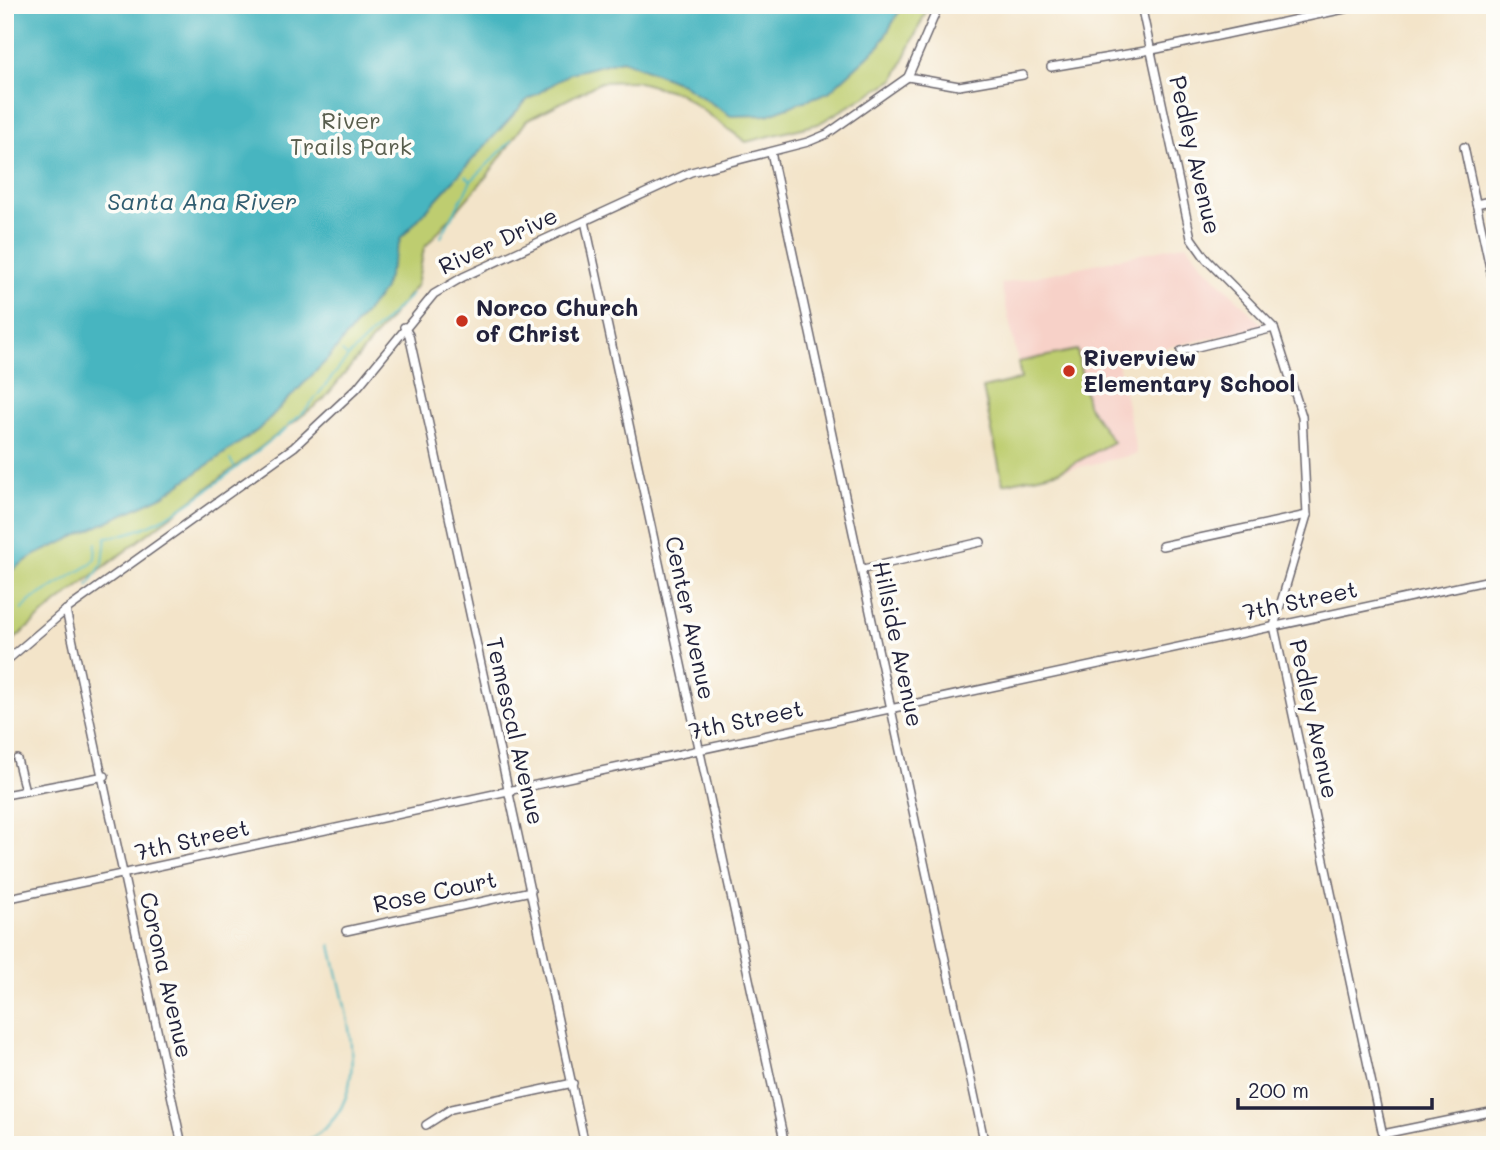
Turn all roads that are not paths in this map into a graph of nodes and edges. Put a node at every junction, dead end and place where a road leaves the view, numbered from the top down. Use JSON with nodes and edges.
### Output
{"nodes":[{"id":1,"x":939,"y":5,"type":"edge"},
{"id":2,"x":1141,"y":5,"type":"edge"},
{"id":3,"x":1363,"y":5,"type":"edge"},
{"id":4,"x":1150,"y":49,"type":"junction"},
{"id":5,"x":1051,"y":67,"type":"dead end"},
{"id":6,"x":1023,"y":75,"type":"dead end"},
{"id":7,"x":908,"y":77,"type":"junction"},
{"id":8,"x":1464,"y":147,"type":"dead end"},
{"id":9,"x":771,"y":152,"type":"junction"},
{"id":10,"x":1495,"y":200,"type":"edge"},
{"id":11,"x":1476,"y":204,"type":"junction"},
{"id":12,"x":585,"y":221,"type":"junction"},
{"id":13,"x":1495,"y":292,"type":"edge"},
{"id":14,"x":404,"y":327,"type":"junction"},
{"id":15,"x":1274,"y":328,"type":"junction"},
{"id":16,"x":1181,"y":351,"type":"dead end"},
{"id":17,"x":1307,"y":514,"type":"junction"},
{"id":18,"x":981,"y":541,"type":"dead end"},
{"id":19,"x":1162,"y":546,"type":"dead end"},
{"id":20,"x":863,"y":569,"type":"junction"},
{"id":21,"x":1495,"y":579,"type":"edge"},
{"id":22,"x":66,"y":610,"type":"junction"},
{"id":23,"x":1274,"y":626,"type":"junction"},
{"id":24,"x":5,"y":662,"type":"edge"},
{"id":25,"x":891,"y":709,"type":"junction"},
{"id":26,"x":699,"y":749,"type":"junction"},
{"id":27,"x":17,"y":759,"type":"dead end"},
{"id":28,"x":105,"y":776,"type":"junction"},
{"id":29,"x":508,"y":790,"type":"junction"},
{"id":30,"x":25,"y":791,"type":"junction"},
{"id":31,"x":5,"y":796,"type":"edge"},
{"id":32,"x":124,"y":874,"type":"junction"},
{"id":33,"x":531,"y":891,"type":"junction"},
{"id":34,"x":5,"y":899,"type":"edge"},
{"id":35,"x":346,"y":931,"type":"dead end"},
{"id":36,"x":573,"y":1083,"type":"junction"},
{"id":37,"x":1495,"y":1111,"type":"edge"},
{"id":38,"x":426,"y":1125,"type":"dead end"},
{"id":39,"x":1383,"y":1134,"type":"junction"},
{"id":40,"x":182,"y":1145,"type":"edge"},
{"id":41,"x":585,"y":1145,"type":"edge"},
{"id":42,"x":785,"y":1145,"type":"edge"},
{"id":43,"x":985,"y":1145,"type":"edge"},
{"id":44,"x":1385,"y":1145,"type":"edge"}],
"edges":[{"from":1,"to":7,"type":"street"},
{"from":2,"to":4,"type":"street","name":"Pedley Avenue"},
{"from":3,"to":4,"type":"street"},
{"from":4,"to":5,"type":"street"},
{"from":4,"to":15,"type":"street","name":"Pedley Avenue"},
{"from":6,"to":7,"type":"street"},
{"from":7,"to":9,"type":"street","name":"River Drive"},
{"from":8,"to":11,"type":"street"},
{"from":9,"to":12,"type":"street","name":"River Drive"},
{"from":9,"to":20,"type":"street","name":"Hillside Avenue"},
{"from":10,"to":11,"type":"street"},
{"from":11,"to":13,"type":"street"},
{"from":12,"to":14,"type":"street","name":"River Drive"},
{"from":12,"to":26,"type":"street","name":"Center Avenue"},
{"from":14,"to":22,"type":"street","name":"River Drive"},
{"from":14,"to":29,"type":"street","name":"Temescal Avenue"},
{"from":15,"to":16,"type":"street"},
{"from":15,"to":17,"type":"street","name":"Pedley Avenue"},
{"from":17,"to":19,"type":"street"},
{"from":17,"to":23,"type":"street","name":"Pedley Avenue"},
{"from":18,"to":20,"type":"street"},
{"from":20,"to":25,"type":"street","name":"Hillside Avenue"},
{"from":21,"to":23,"type":"street","name":"7th Street"},
{"from":22,"to":24,"type":"street","name":"River Drive"},
{"from":22,"to":28,"type":"street","name":"Corona Avenue"},
{"from":23,"to":25,"type":"street","name":"7th Street"},
{"from":23,"to":39,"type":"street","name":"Pedley Avenue"},
{"from":25,"to":26,"type":"street","name":"7th Street"},
{"from":25,"to":43,"type":"street","name":"Hillside Avenue"},
{"from":26,"to":29,"type":"street","name":"7th Street"},
{"from":26,"to":42,"type":"street","name":"Center Avenue"},
{"from":27,"to":30,"type":"street"},
{"from":28,"to":30,"type":"street"},
{"from":28,"to":32,"type":"street","name":"Corona Avenue"},
{"from":29,"to":32,"type":"street","name":"7th Street"},
{"from":29,"to":33,"type":"street","name":"Temescal Avenue"},
{"from":30,"to":31,"type":"street"},
{"from":32,"to":34,"type":"street","name":"7th Street"},
{"from":32,"to":40,"type":"street","name":"Corona Avenue"},
{"from":33,"to":35,"type":"street","name":"Rose Court"},
{"from":33,"to":36,"type":"street","name":"Temescal Avenue"},
{"from":36,"to":38,"type":"street"},
{"from":36,"to":41,"type":"street","name":"Temescal Avenue"},
{"from":37,"to":39,"type":"street"},
{"from":39,"to":44,"type":"street","name":"Pedley Avenue"}]}
